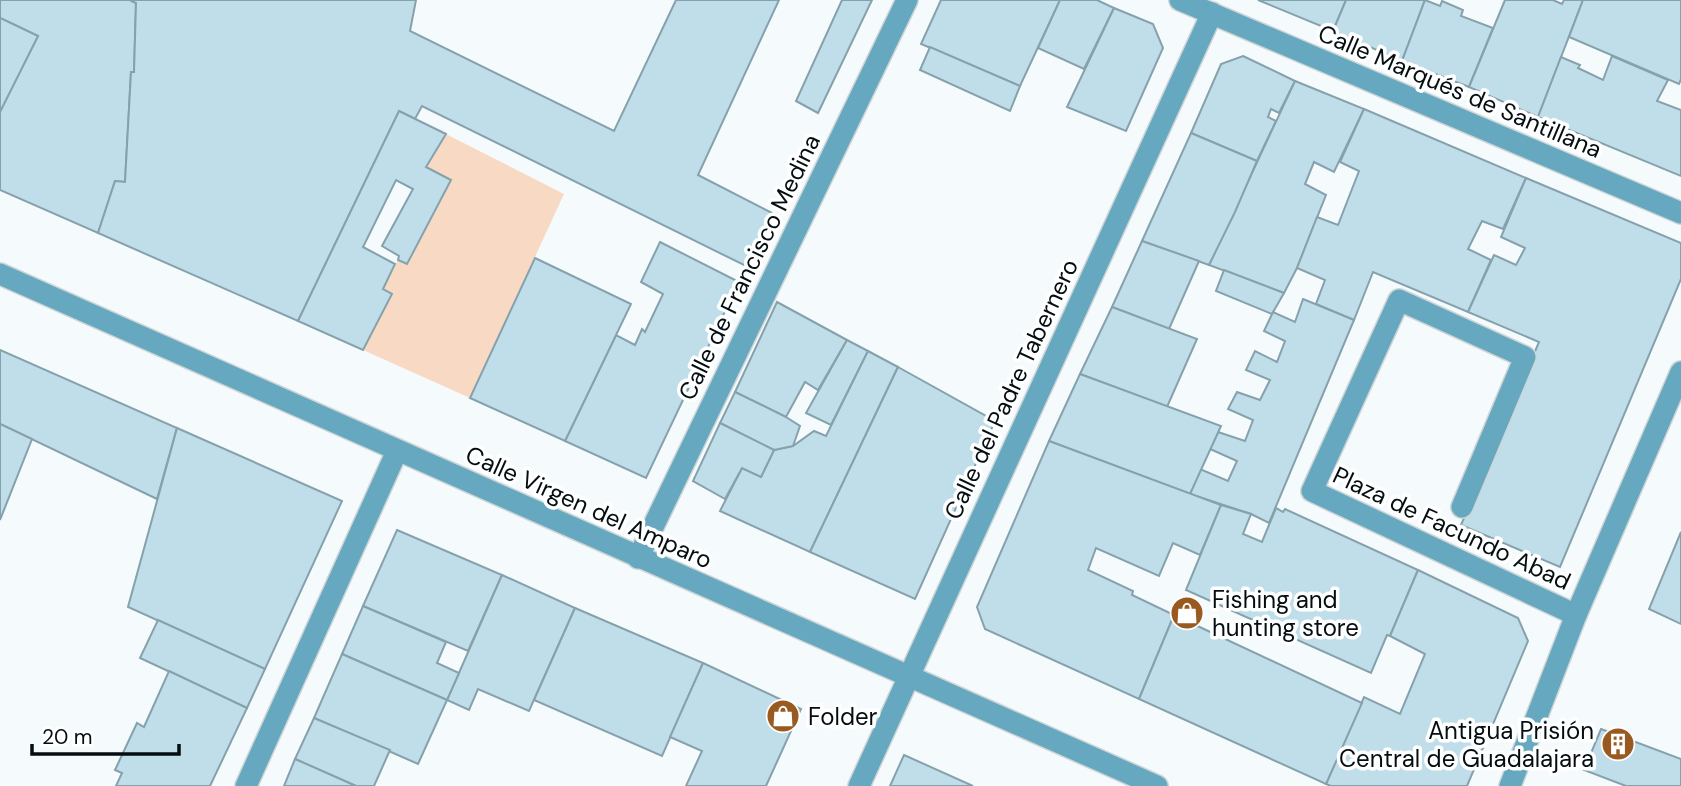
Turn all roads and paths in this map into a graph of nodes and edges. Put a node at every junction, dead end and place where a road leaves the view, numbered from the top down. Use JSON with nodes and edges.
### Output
{"nodes":[{"id":1,"x":906,"y":0,"type":"edge"},
{"id":2,"x":1180,"y":0,"type":"edge"},
{"id":3,"x":1212,"y":13,"type":"junction"},
{"id":4,"x":1681,"y":213,"type":"edge"},
{"id":5,"x":0,"y":274,"type":"edge"},
{"id":6,"x":1681,"y":372,"type":"edge"},
{"id":7,"x":397,"y":451,"type":"junction"},
{"id":8,"x":1462,"y":507,"type":"dead end"},
{"id":9,"x":638,"y":558,"type":"junction"},
{"id":10,"x":1576,"y":615,"type":"junction"},
{"id":11,"x":909,"y":675,"type":"junction"},
{"id":12,"x":246,"y":786,"type":"edge"},
{"id":13,"x":859,"y":786,"type":"edge"},
{"id":14,"x":1157,"y":786,"type":"edge"},
{"id":15,"x":1510,"y":786,"type":"edge"}],
"edges":[{"from":1,"to":9,"type":"street","name":"Calle de Francisco Medina"},
{"from":2,"to":3,"type":"street","name":"Calle Marqués de Santillana"},
{"from":3,"to":4,"type":"street","name":"Calle Marqués de Santillana"},
{"from":3,"to":11,"type":"street","name":"Calle del Padre Tabernero"},
{"from":5,"to":7,"type":"street","name":"Calle Virgen del Amparo"},
{"from":6,"to":10,"type":"street"},
{"from":7,"to":9,"type":"street","name":"Calle Virgen del Amparo"},
{"from":7,"to":12,"type":"street"},
{"from":8,"to":10,"type":"street","name":"Plaza de Facundo Abad"},
{"from":9,"to":11,"type":"street","name":"Calle Virgen del Amparo"},
{"from":10,"to":15,"type":"street"},
{"from":11,"to":13,"type":"street","name":"Calle del Padre Tabernero"},
{"from":11,"to":14,"type":"street","name":"Calle Virgen del Amparo"}]}
